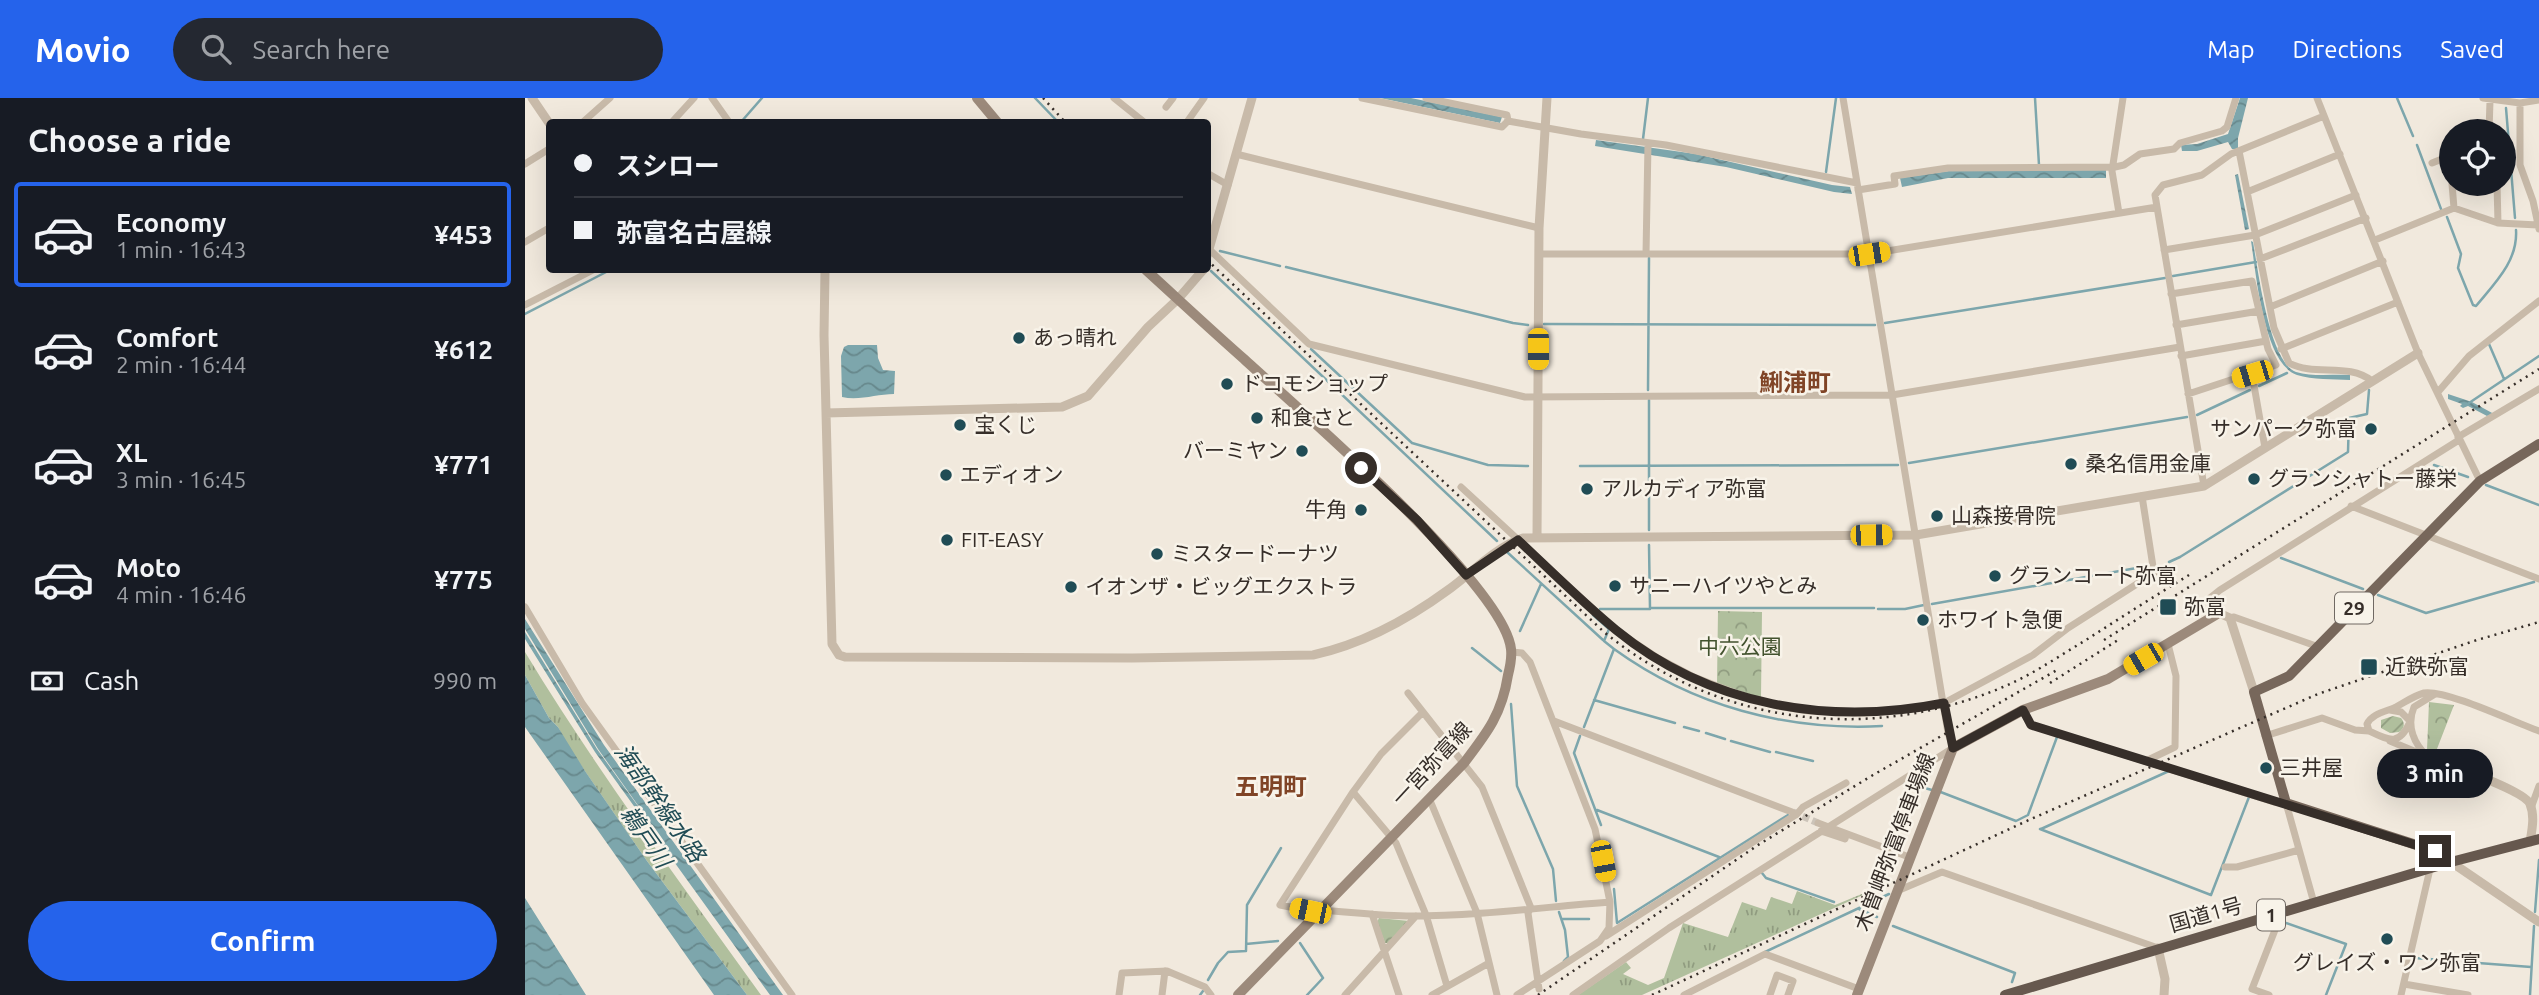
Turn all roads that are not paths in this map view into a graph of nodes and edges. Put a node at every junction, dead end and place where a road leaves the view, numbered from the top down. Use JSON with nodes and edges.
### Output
{"nodes":[{"id":1,"x":532,"y":98,"type":"edge"},
{"id":2,"x":610,"y":98,"type":"edge"},
{"id":3,"x":694,"y":98,"type":"edge"},
{"id":4,"x":712,"y":98,"type":"edge"},
{"id":5,"x":977,"y":98,"type":"edge"},
{"id":6,"x":1114,"y":98,"type":"edge"},
{"id":7,"x":1173,"y":98,"type":"edge"},
{"id":8,"x":1204,"y":98,"type":"edge"},
{"id":9,"x":1252,"y":98,"type":"edge"},
{"id":10,"x":1362,"y":98,"type":"edge"},
{"id":11,"x":1426,"y":98,"type":"edge"},
{"id":12,"x":1547,"y":98,"type":"edge"},
{"id":13,"x":1843,"y":98,"type":"edge"},
{"id":14,"x":2123,"y":98,"type":"edge"},
{"id":15,"x":2236,"y":98,"type":"edge"},
{"id":16,"x":2317,"y":98,"type":"edge"},
{"id":17,"x":2486,"y":99,"type":"edge"},
{"id":18,"x":2539,"y":100,"type":"edge"},
{"id":19,"x":2520,"y":103,"type":"junction"},
{"id":20,"x":1166,"y":107,"type":"dead end"},
{"id":21,"x":2324,"y":116,"type":"junction"},
{"id":22,"x":546,"y":119,"type":"edge"},
{"id":23,"x":586,"y":119,"type":"edge"},
{"id":24,"x":675,"y":119,"type":"edge"},
{"id":25,"x":727,"y":119,"type":"edge"},
{"id":26,"x":992,"y":119,"type":"edge"},
{"id":27,"x":1140,"y":119,"type":"edge"},
{"id":28,"x":1189,"y":119,"type":"edge"},
{"id":29,"x":2488,"y":119,"type":"edge"},
{"id":30,"x":1509,"y":121,"type":"junction"},
{"id":31,"x":1543,"y":128,"type":"junction"},
{"id":32,"x":1648,"y":148,"type":"junction"},
{"id":33,"x":2239,"y":150,"type":"junction"},
{"id":34,"x":546,"y":151,"type":"edge"},
{"id":35,"x":1237,"y":154,"type":"junction"},
{"id":36,"x":2340,"y":155,"type":"junction"},
{"id":37,"x":2439,"y":160,"type":"edge"},
{"id":38,"x":2432,"y":163,"type":"dead end"},
{"id":39,"x":525,"y":164,"type":"edge"},
{"id":40,"x":2112,"y":167,"type":"junction"},
{"id":41,"x":1211,"y":175,"type":"edge"},
{"id":42,"x":1228,"y":185,"type":"junction"},
{"id":43,"x":1858,"y":186,"type":"junction"},
{"id":44,"x":2247,"y":192,"type":"junction"},
{"id":45,"x":2356,"y":195,"type":"junction"},
{"id":46,"x":2453,"y":196,"type":"edge"},
{"id":47,"x":2497,"y":196,"type":"edge"},
{"id":48,"x":2157,"y":207,"type":"junction"},
{"id":49,"x":2454,"y":208,"type":"junction"},
{"id":50,"x":2119,"y":213,"type":"junction"},
{"id":51,"x":2366,"y":218,"type":"junction"},
{"id":52,"x":2498,"y":223,"type":"junction"},
{"id":53,"x":2539,"y":227,"type":"edge"},
{"id":54,"x":1539,"y":228,"type":"junction"},
{"id":55,"x":546,"y":230,"type":"edge"},
{"id":56,"x":2255,"y":235,"type":"junction"},
{"id":57,"x":2375,"y":240,"type":"junction"},
{"id":58,"x":525,"y":242,"type":"edge"},
{"id":59,"x":1211,"y":246,"type":"edge"},
{"id":60,"x":2164,"y":250,"type":"junction"},
{"id":61,"x":1539,"y":254,"type":"junction"},
{"id":62,"x":1646,"y":254,"type":"junction"},
{"id":63,"x":1869,"y":254,"type":"junction"},
{"id":64,"x":1211,"y":255,"type":"edge"},
{"id":65,"x":2260,"y":259,"type":"junction"},
{"id":66,"x":2383,"y":261,"type":"junction"},
{"id":67,"x":587,"y":273,"type":"edge"},
{"id":68,"x":825,"y":273,"type":"edge"},
{"id":69,"x":1149,"y":273,"type":"edge"},
{"id":70,"x":1200,"y":273,"type":"edge"},
{"id":71,"x":2171,"y":294,"type":"junction"},
{"id":72,"x":1178,"y":299,"type":"junction"},
{"id":73,"x":2539,"y":301,"type":"edge"},
{"id":74,"x":2398,"y":302,"type":"junction"},
{"id":75,"x":525,"y":305,"type":"edge"},
{"id":76,"x":2270,"y":307,"type":"junction"},
{"id":77,"x":2259,"y":311,"type":"junction"},
{"id":78,"x":2176,"y":325,"type":"junction"},
{"id":79,"x":2266,"y":341,"type":"junction"},
{"id":80,"x":2180,"y":347,"type":"junction"},
{"id":81,"x":2281,"y":349,"type":"junction"},
{"id":82,"x":2418,"y":353,"type":"junction"},
{"id":83,"x":2182,"y":356,"type":"junction"},
{"id":84,"x":2252,"y":374,"type":"junction"},
{"id":85,"x":2372,"y":381,"type":"junction"},
{"id":86,"x":2539,"y":389,"type":"edge"},
{"id":87,"x":2438,"y":393,"type":"junction"},
{"id":88,"x":2188,"y":394,"type":"junction"},
{"id":89,"x":1892,"y":395,"type":"junction"},
{"id":90,"x":1537,"y":396,"type":"junction"},
{"id":91,"x":826,"y":412,"type":"junction"},
{"id":92,"x":2459,"y":438,"type":"junction"},
{"id":93,"x":2538,"y":446,"type":"edge"},
{"id":94,"x":2265,"y":447,"type":"junction"},
{"id":95,"x":2480,"y":481,"type":"junction"},
{"id":96,"x":2204,"y":486,"type":"junction"},
{"id":97,"x":1461,"y":487,"type":"dead end"},
{"id":98,"x":2142,"y":496,"type":"junction"},
{"id":99,"x":2351,"y":506,"type":"junction"},
{"id":100,"x":1916,"y":535,"type":"junction"},
{"id":101,"x":1537,"y":537,"type":"junction"},
{"id":102,"x":2426,"y":537,"type":"junction"},
{"id":103,"x":1518,"y":540,"type":"junction"},
{"id":104,"x":1466,"y":575,"type":"junction"},
{"id":105,"x":2539,"y":579,"type":"edge"},
{"id":106,"x":525,"y":607,"type":"edge"},
{"id":107,"x":2219,"y":613,"type":"junction"},
{"id":108,"x":2230,"y":618,"type":"junction"},
{"id":109,"x":2168,"y":644,"type":"junction"},
{"id":110,"x":2316,"y":646,"type":"junction"},
{"id":111,"x":1512,"y":652,"type":"junction"},
{"id":112,"x":2254,"y":692,"type":"junction"},
{"id":113,"x":1408,"y":693,"type":"dead end"},
{"id":114,"x":2436,"y":694,"type":"junction"},
{"id":115,"x":1944,"y":703,"type":"junction"},
{"id":116,"x":2023,"y":710,"type":"junction"},
{"id":117,"x":2389,"y":710,"type":"junction"},
{"id":118,"x":1423,"y":712,"type":"junction"},
{"id":119,"x":1553,"y":722,"type":"junction"},
{"id":120,"x":2410,"y":722,"type":"junction"},
{"id":121,"x":2369,"y":731,"type":"junction"},
{"id":122,"x":2539,"y":731,"type":"edge"},
{"id":123,"x":2265,"y":736,"type":"junction"},
{"id":124,"x":2385,"y":739,"type":"junction"},
{"id":125,"x":1953,"y":748,"type":"junction"},
{"id":126,"x":2428,"y":757,"type":"junction"},
{"id":127,"x":2145,"y":761,"type":"junction"},
{"id":128,"x":1464,"y":763,"type":"junction"},
{"id":129,"x":1846,"y":783,"type":"dead end"},
{"id":130,"x":2539,"y":786,"type":"edge"},
{"id":131,"x":1353,"y":792,"type":"junction"},
{"id":132,"x":1429,"y":798,"type":"junction"},
{"id":133,"x":2286,"y":803,"type":"junction"},
{"id":134,"x":2531,"y":808,"type":"junction"},
{"id":135,"x":1792,"y":812,"type":"tunnel mouth"},
{"id":136,"x":1823,"y":827,"type":"junction"},
{"id":137,"x":1390,"y":837,"type":"junction"},
{"id":138,"x":2535,"y":840,"type":"edge"},
{"id":139,"x":2299,"y":850,"type":"junction"},
{"id":140,"x":1909,"y":857,"type":"junction"},
{"id":141,"x":2451,"y":862,"type":"junction"},
{"id":142,"x":2225,"y":867,"type":"dead end"},
{"id":143,"x":2430,"y":869,"type":"junction"},
{"id":144,"x":1897,"y":891,"type":"junction"},
{"id":145,"x":1610,"y":902,"type":"junction"},
{"id":146,"x":2314,"y":903,"type":"junction"},
{"id":147,"x":1531,"y":908,"type":"junction"},
{"id":148,"x":1320,"y":910,"type":"junction"},
{"id":149,"x":2282,"y":912,"type":"junction"},
{"id":150,"x":1477,"y":913,"type":"junction"},
{"id":151,"x":1372,"y":914,"type":"junction"},
{"id":152,"x":1426,"y":915,"type":"junction"},
{"id":153,"x":1416,"y":916,"type":"junction"},
{"id":154,"x":2539,"y":922,"type":"edge"},
{"id":155,"x":1600,"y":941,"type":"junction"},
{"id":156,"x":2158,"y":948,"type":"junction"},
{"id":157,"x":1385,"y":952,"type":"junction"},
{"id":158,"x":1489,"y":963,"type":"junction"},
{"id":159,"x":1165,"y":971,"type":"junction"},
{"id":160,"x":2404,"y":984,"type":"junction"},
{"id":161,"x":1447,"y":986,"type":"junction"},
{"id":162,"x":1539,"y":986,"type":"junction"},
{"id":163,"x":1858,"y":992,"type":"edge"},
{"id":164,"x":792,"y":995,"type":"edge"},
{"id":165,"x":1119,"y":995,"type":"edge"},
{"id":166,"x":1162,"y":995,"type":"edge"},
{"id":167,"x":1211,"y":995,"type":"edge"},
{"id":168,"x":1238,"y":995,"type":"edge"},
{"id":169,"x":1345,"y":995,"type":"edge"},
{"id":170,"x":1399,"y":995,"type":"edge"},
{"id":171,"x":1432,"y":995,"type":"edge"},
{"id":172,"x":1497,"y":995,"type":"edge"},
{"id":173,"x":1517,"y":995,"type":"edge"},
{"id":174,"x":1573,"y":995,"type":"edge"},
{"id":175,"x":1684,"y":995,"type":"edge"},
{"id":176,"x":1770,"y":995,"type":"edge"},
{"id":177,"x":1788,"y":995,"type":"edge"},
{"id":178,"x":2005,"y":995,"type":"edge"},
{"id":179,"x":2164,"y":995,"type":"edge"},
{"id":180,"x":2269,"y":995,"type":"edge"},
{"id":181,"x":2401,"y":995,"type":"edge"},
{"id":182,"x":2468,"y":995,"type":"edge"}],
"edges":[{"from":1,"to":22,"type":"street"},
{"from":2,"to":23,"type":"street"},
{"from":3,"to":24,"type":"street"},
{"from":4,"to":25,"type":"street"},
{"from":5,"to":26,"type":"main road"},
{"from":6,"to":27,"type":"street"},
{"from":7,"to":20,"type":"street"},
{"from":8,"to":28,"type":"street"},
{"from":9,"to":35,"type":"street"},
{"from":10,"to":30,"type":"street"},
{"from":11,"to":30,"type":"street"},
{"from":12,"to":31,"type":"street"},
{"from":13,"to":43,"type":"street"},
{"from":14,"to":40,"type":"street"},
{"from":15,"to":40,"type":"street"},
{"from":16,"to":21,"type":"street"},
{"from":17,"to":19,"type":"street"},
{"from":17,"to":29,"type":"street"},
{"from":18,"to":19,"type":"street"},
{"from":19,"to":53,"type":"street"},
{"from":21,"to":33,"type":"street"},
{"from":21,"to":36,"type":"street"},
{"from":30,"to":31,"type":"street"},
{"from":31,"to":32,"type":"street"},
{"from":31,"to":54,"type":"street"},
{"from":32,"to":43,"type":"street"},
{"from":32,"to":62,"type":"street"},
{"from":33,"to":44,"type":"street"},
{"from":33,"to":48,"type":"street"},
{"from":34,"to":39,"type":"street"},
{"from":35,"to":42,"type":"street"},
{"from":35,"to":54,"type":"street"},
{"from":36,"to":44,"type":"street"},
{"from":36,"to":45,"type":"street"},
{"from":37,"to":38,"type":"street"},
{"from":40,"to":43,"type":"street"},
{"from":40,"to":50,"type":"street"},
{"from":41,"to":42,"type":"street"},
{"from":42,"to":59,"type":"street"},
{"from":43,"to":63,"type":"street"},
{"from":44,"to":56,"type":"street"},
{"from":45,"to":51,"type":"street"},
{"from":45,"to":56,"type":"street"},
{"from":46,"to":49,"type":"street"},
{"from":47,"to":52,"type":"street"},
{"from":48,"to":50,"type":"street"},
{"from":48,"to":60,"type":"street"},
{"from":49,"to":52,"type":"street"},
{"from":49,"to":57,"type":"street"},
{"from":50,"to":63,"type":"street"},
{"from":51,"to":57,"type":"street"},
{"from":51,"to":65,"type":"street"},
{"from":52,"to":53,"type":"street"},
{"from":54,"to":61,"type":"street"},
{"from":55,"to":58,"type":"street"},
{"from":56,"to":60,"type":"street"},
{"from":56,"to":65,"type":"street"},
{"from":57,"to":66,"type":"street"},
{"from":60,"to":71,"type":"street"},
{"from":61,"to":62,"type":"street"},
{"from":61,"to":90,"type":"street"},
{"from":62,"to":63,"type":"street"},
{"from":63,"to":89,"type":"street"},
{"from":64,"to":90,"type":"street"},
{"from":65,"to":76,"type":"street"},
{"from":66,"to":74,"type":"street"},
{"from":66,"to":76,"type":"street"},
{"from":67,"to":75,"type":"street"},
{"from":68,"to":91,"type":"street"},
{"from":69,"to":72,"type":"main road","name":"一宮弥富線"},
{"from":70,"to":72,"type":"street"},
{"from":71,"to":77,"type":"street"},
{"from":71,"to":78,"type":"street"},
{"from":72,"to":91,"type":"street"},
{"from":72,"to":104,"type":"main road","name":"一宮弥富線"},
{"from":73,"to":87,"type":"street"},
{"from":74,"to":81,"type":"street"},
{"from":74,"to":82,"type":"street"},
{"from":76,"to":81,"type":"street"},
{"from":77,"to":78,"type":"street"},
{"from":77,"to":79,"type":"street"},
{"from":78,"to":80,"type":"street"},
{"from":79,"to":83,"type":"street"},
{"from":79,"to":84,"type":"street"},
{"from":80,"to":83,"type":"street"},
{"from":80,"to":89,"type":"street"},
{"from":81,"to":85,"type":"street"},
{"from":82,"to":85,"type":"street"},
{"from":82,"to":87,"type":"street"},
{"from":83,"to":88,"type":"street"},
{"from":84,"to":88,"type":"street"},
{"from":84,"to":94,"type":"street"},
{"from":85,"to":94,"type":"street"},
{"from":86,"to":92,"type":"street"},
{"from":87,"to":92,"type":"street"},
{"from":88,"to":96,"type":"street"},
{"from":89,"to":90,"type":"street"},
{"from":89,"to":100,"type":"street"},
{"from":90,"to":101,"type":"street"},
{"from":91,"to":104,"type":"street"},
{"from":92,"to":95,"type":"street"},
{"from":92,"to":99,"type":"street"},
{"from":93,"to":95,"type":"main road","number":"29"},
{"from":94,"to":96,"type":"street"},
{"from":95,"to":102,"type":"main road","number":"29"},
{"from":96,"to":98,"type":"street"},
{"from":97,"to":103,"type":"street"},
{"from":98,"to":100,"type":"street"},
{"from":98,"to":115,"type":"street"},
{"from":99,"to":102,"type":"street"},
{"from":99,"to":107,"type":"street"},
{"from":100,"to":101,"type":"street"},
{"from":100,"to":115,"type":"street"},
{"from":101,"to":103,"type":"street"},
{"from":102,"to":105,"type":"street"},
{"from":102,"to":110,"type":"main road","number":"29"},
{"from":103,"to":104,"type":"street"},
{"from":103,"to":115,"type":"street"},
{"from":104,"to":111,"type":"main road","name":"一宮弥富線"},
{"from":106,"to":164,"type":"street"},
{"from":107,"to":108,"type":"street"},
{"from":107,"to":109,"type":"main road","name":"木曽岬弥富停車場線"},
{"from":108,"to":110,"type":"street"},
{"from":108,"to":112,"type":"street"},
{"from":109,"to":116,"type":"main road","name":"木曽岬弥富停車場線"},
{"from":109,"to":127,"type":"street"},
{"from":110,"to":112,"type":"main road","number":"29"},
{"from":111,"to":119,"type":"street"},
{"from":111,"to":128,"type":"main road","name":"一宮弥富線"},
{"from":112,"to":123,"type":"main road"},
{"from":113,"to":118,"type":"street"},
{"from":114,"to":117,"type":"street"},
{"from":114,"to":120,"type":"street"},
{"from":114,"to":122,"type":"street"},
{"from":115,"to":125,"type":"street"},
{"from":116,"to":125,"type":"main road","name":"木曽岬弥富停車場線"},
{"from":116,"to":127,"type":"street"},
{"from":117,"to":120,"type":"street"},
{"from":117,"to":121,"type":"street"},
{"from":118,"to":128,"type":"street"},
{"from":118,"to":131,"type":"street"},
{"from":119,"to":135,"type":"street"},
{"from":119,"to":145,"type":"street"},
{"from":120,"to":124,"type":"street"},
{"from":120,"to":126,"type":"street"},
{"from":121,"to":123,"type":"street"},
{"from":121,"to":124,"type":"street"},
{"from":123,"to":133,"type":"main road"},
{"from":124,"to":126,"type":"street"},
{"from":125,"to":136,"type":"street"},
{"from":125,"to":140,"type":"main road","name":"木曽岬弥富停車場線"},
{"from":126,"to":134,"type":"street"},
{"from":127,"to":133,"type":"street"},
{"from":128,"to":132,"type":"main road","name":"一宮弥富線"},
{"from":128,"to":147,"type":"street"},
{"from":129,"to":155,"type":"street"},
{"from":130,"to":134,"type":"street"},
{"from":131,"to":137,"type":"street"},
{"from":131,"to":148,"type":"street"},
{"from":132,"to":137,"type":"main road","name":"一宮弥富線"},
{"from":132,"to":150,"type":"street"},
{"from":133,"to":139,"type":"street"},
{"from":133,"to":141,"type":"main road"},
{"from":134,"to":138,"type":"street"},
{"from":136,"to":140,"type":"street"},
{"from":136,"to":174,"type":"street"},
{"from":137,"to":148,"type":"main road","name":"一宮弥富線"},
{"from":137,"to":152,"type":"street"},
{"from":138,"to":141,"type":"highway","name":"国道1号","number":"1"},
{"from":139,"to":142,"type":"street"},
{"from":139,"to":146,"type":"street"},
{"from":140,"to":144,"type":"main road","name":"木曽岬弥富停車場線"},
{"from":141,"to":143,"type":"highway","name":"国道1号","number":"1"},
{"from":141,"to":154,"type":"street"},
{"from":143,"to":146,"type":"highway","name":"国道1号","number":"1"},
{"from":143,"to":160,"type":"street"},
{"from":144,"to":156,"type":"street"},
{"from":144,"to":163,"type":"main road","name":"木曽岬弥富停車場線"},
{"from":145,"to":147,"type":"street"},
{"from":145,"to":155,"type":"street"},
{"from":146,"to":149,"type":"highway","name":"国道1号","number":"1"},
{"from":147,"to":150,"type":"street"},
{"from":147,"to":162,"type":"street"},
{"from":148,"to":151,"type":"street"},
{"from":148,"to":168,"type":"main road","name":"一宮弥富線"},
{"from":149,"to":156,"type":"highway","name":"国道1号","number":"1"},
{"from":149,"to":180,"type":"street"},
{"from":150,"to":152,"type":"street"},
{"from":150,"to":158,"type":"street"},
{"from":151,"to":153,"type":"street"},
{"from":151,"to":157,"type":"street"},
{"from":152,"to":153,"type":"street"},
{"from":152,"to":161,"type":"street"},
{"from":153,"to":157,"type":"street"},
{"from":155,"to":162,"type":"street"},
{"from":156,"to":178,"type":"highway","name":"国道1号","number":"1"},
{"from":156,"to":179,"type":"street"},
{"from":157,"to":169,"type":"street"},
{"from":157,"to":170,"type":"street"},
{"from":158,"to":161,"type":"street"},
{"from":158,"to":172,"type":"street"},
{"from":159,"to":165,"type":"street"},
{"from":159,"to":166,"type":"street"},
{"from":159,"to":167,"type":"street"},
{"from":160,"to":181,"type":"street"},
{"from":160,"to":182,"type":"street"},
{"from":161,"to":171,"type":"street"},
{"from":162,"to":173,"type":"street"},
{"from":163,"to":175,"type":"street"},
{"from":176,"to":177,"type":"street"}]}
